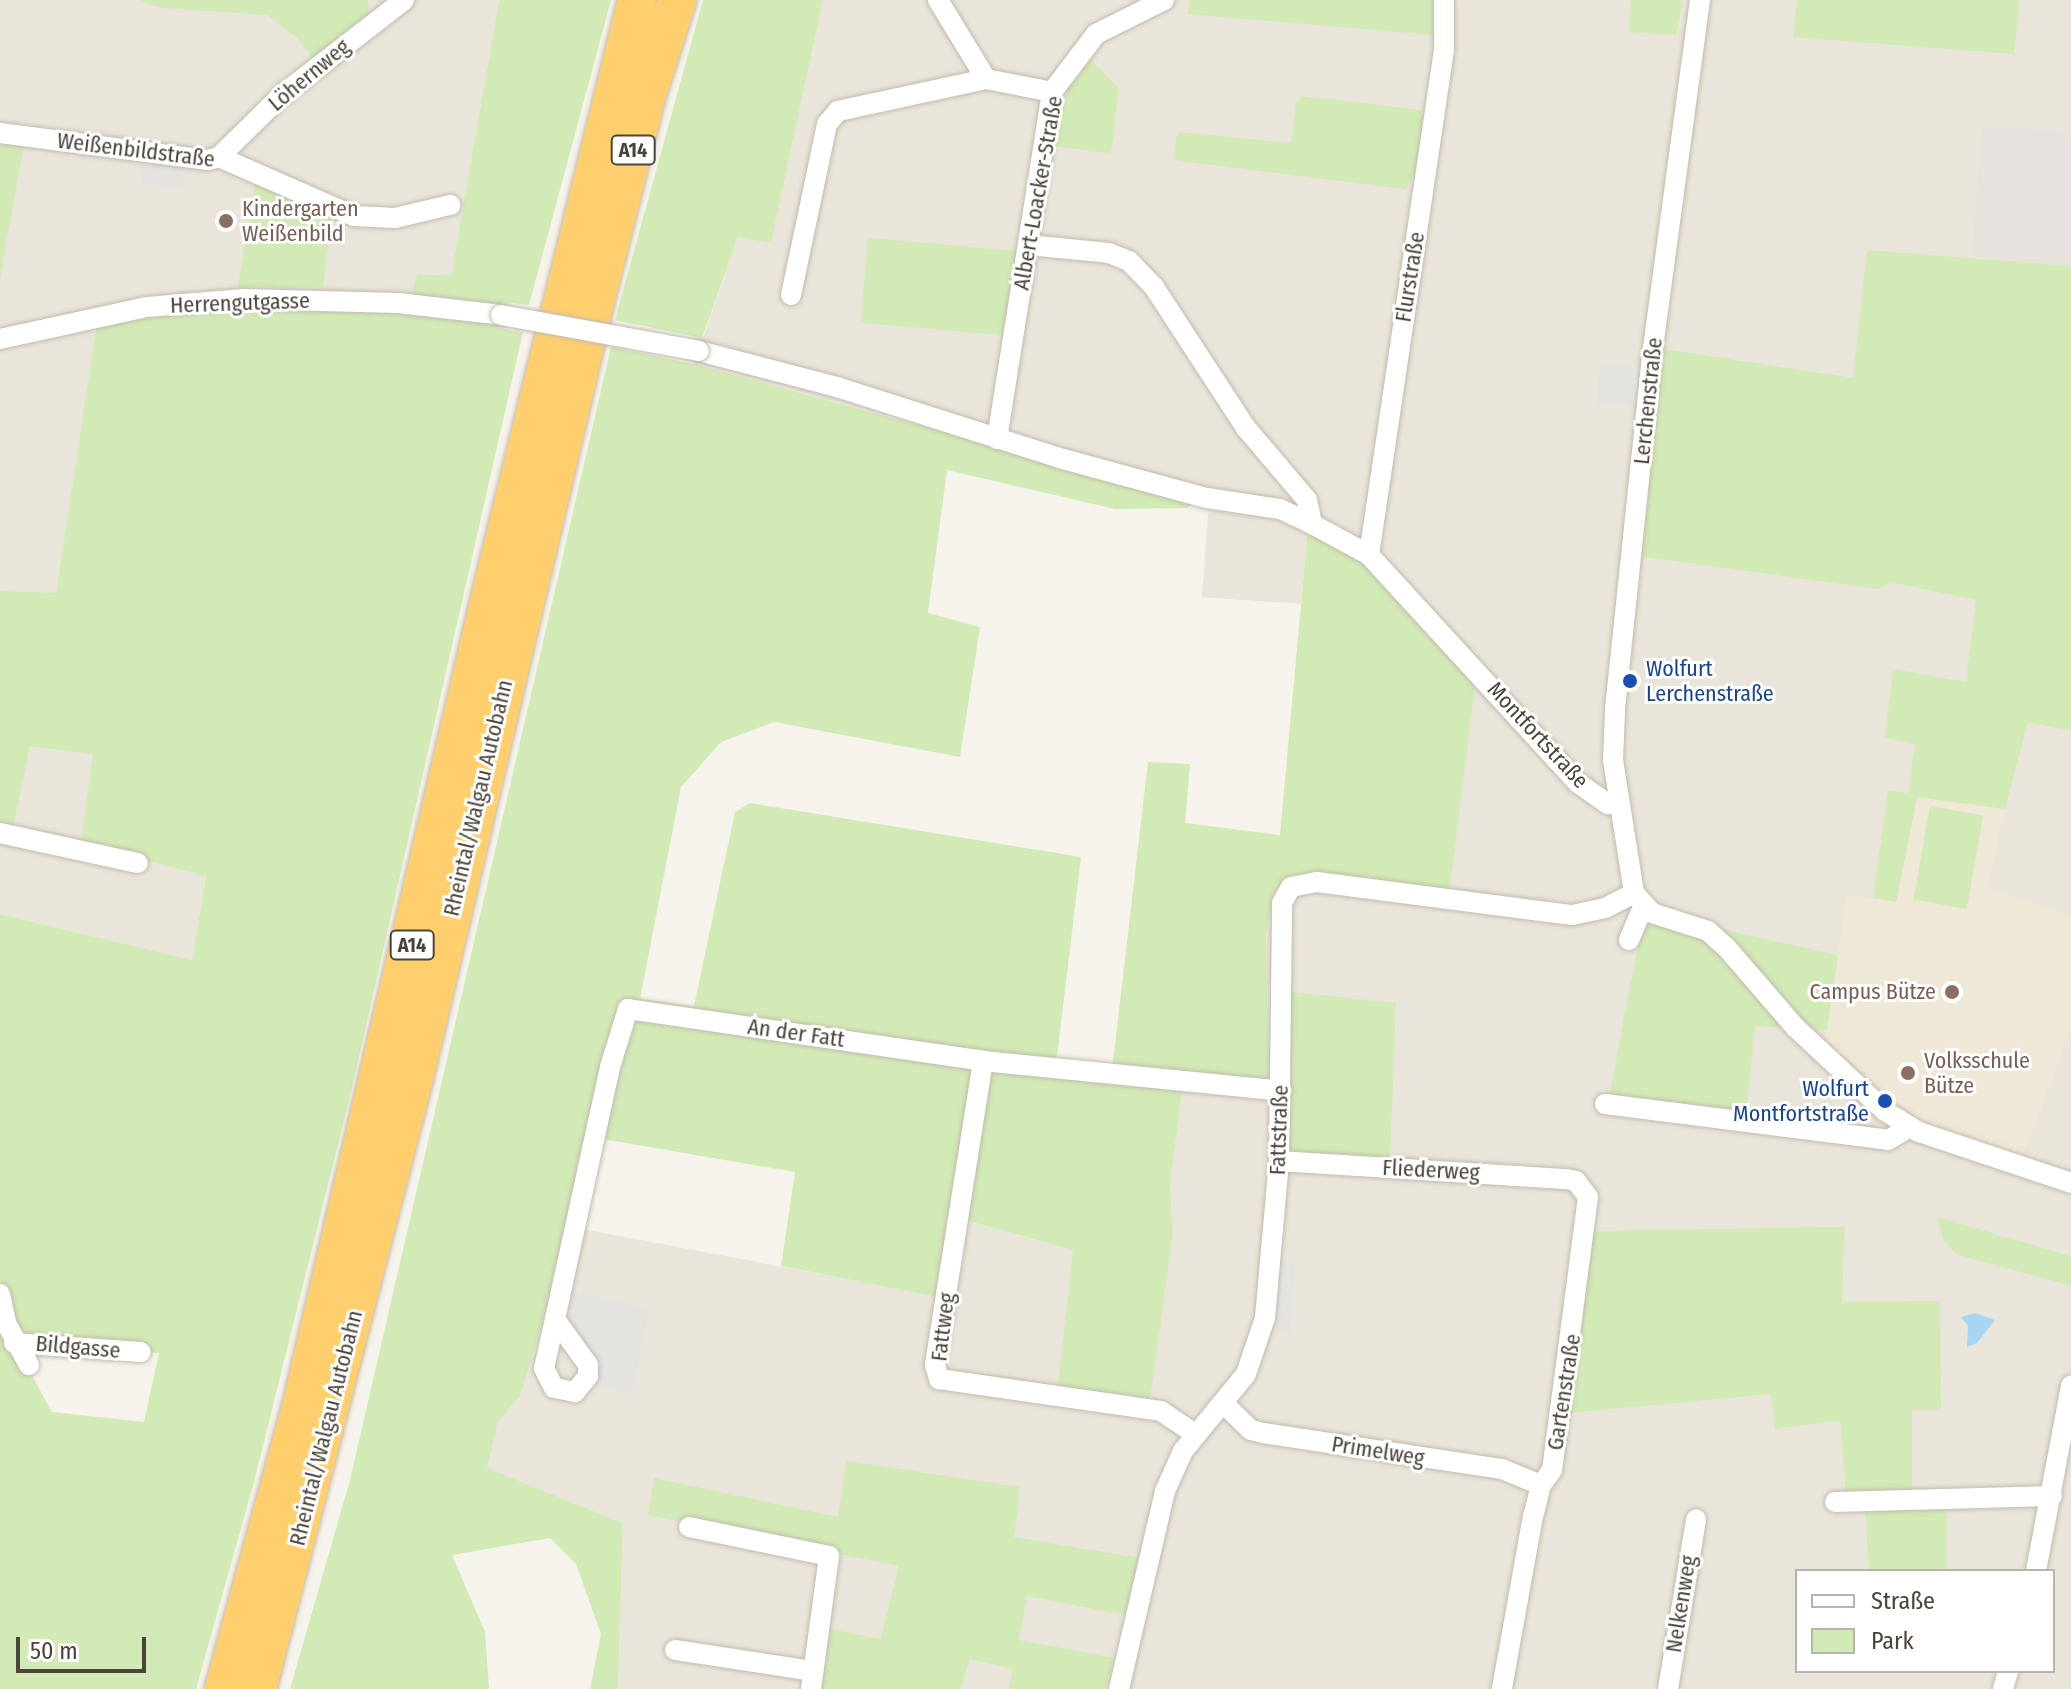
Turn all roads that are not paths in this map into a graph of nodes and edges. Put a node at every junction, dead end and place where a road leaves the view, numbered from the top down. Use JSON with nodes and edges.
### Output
{"nodes":[{"id":1,"x":404,"y":0,"type":"edge"},
{"id":2,"x":637,"y":0,"type":"edge"},
{"id":3,"x":677,"y":0,"type":"edge"},
{"id":4,"x":938,"y":0,"type":"edge"},
{"id":5,"x":1164,"y":0,"type":"edge"},
{"id":6,"x":1444,"y":0,"type":"edge"},
{"id":7,"x":1700,"y":0,"type":"edge"},
{"id":8,"x":986,"y":79,"type":"junction"},
{"id":9,"x":1052,"y":92,"type":"junction"},
{"id":10,"x":0,"y":133,"type":"edge"},
{"id":11,"x":219,"y":157,"type":"junction"},
{"id":12,"x":450,"y":205,"type":"dead end"},
{"id":13,"x":1028,"y":245,"type":"junction"},
{"id":14,"x":791,"y":295,"type":"dead end"},
{"id":15,"x":0,"y":339,"type":"edge"},
{"id":16,"x":997,"y":439,"type":"junction"},
{"id":17,"x":1312,"y":524,"type":"junction"},
{"id":18,"x":1369,"y":555,"type":"junction"},
{"id":19,"x":1618,"y":804,"type":"junction"},
{"id":20,"x":0,"y":833,"type":"edge"},
{"id":21,"x":138,"y":863,"type":"dead end"},
{"id":22,"x":1638,"y":900,"type":"junction"},
{"id":23,"x":1629,"y":940,"type":"dead end"},
{"id":24,"x":983,"y":1061,"type":"junction"},
{"id":25,"x":1281,"y":1091,"type":"junction"},
{"id":26,"x":1605,"y":1104,"type":"dead end"},
{"id":27,"x":1910,"y":1127,"type":"junction"},
{"id":28,"x":1279,"y":1161,"type":"junction"},
{"id":29,"x":2071,"y":1183,"type":"edge"},
{"id":30,"x":1581,"y":1186,"type":"joint"},
{"id":31,"x":0,"y":1294,"type":"edge"},
{"id":32,"x":555,"y":1319,"type":"dead end"},
{"id":33,"x":14,"y":1343,"type":"junction"},
{"id":34,"x":141,"y":1352,"type":"dead end"},
{"id":35,"x":29,"y":1365,"type":"dead end"},
{"id":36,"x":2071,"y":1385,"type":"edge"},
{"id":37,"x":1224,"y":1404,"type":"junction"},
{"id":38,"x":1195,"y":1434,"type":"junction"},
{"id":39,"x":1541,"y":1485,"type":"junction"},
{"id":40,"x":2052,"y":1496,"type":"junction"},
{"id":41,"x":1835,"y":1502,"type":"dead end"},
{"id":42,"x":1696,"y":1519,"type":"dead end"},
{"id":43,"x":689,"y":1527,"type":"dead end"},
{"id":44,"x":2036,"y":1569,"type":"edge"},
{"id":45,"x":675,"y":1650,"type":"dead end"},
{"id":46,"x":812,"y":1680,"type":"edge"},
{"id":47,"x":224,"y":1689,"type":"edge"},
{"id":48,"x":257,"y":1689,"type":"edge"},
{"id":49,"x":1119,"y":1689,"type":"edge"},
{"id":50,"x":1502,"y":1689,"type":"edge"},
{"id":51,"x":1668,"y":1689,"type":"edge"}],
"edges":[{"from":1,"to":11,"type":"street","name":"Löhernweg"},
{"from":2,"to":47,"type":"highway","name":"Rheintal/Walgau Autobahn","number":"A14"},
{"from":3,"to":48,"type":"highway","name":"Rheintal/Walgau Autobahn","number":"A14"},
{"from":4,"to":8,"type":"street"},
{"from":5,"to":9,"type":"street","name":"Albert-Loacker-Straße"},
{"from":6,"to":18,"type":"street","name":"Flurstraße"},
{"from":7,"to":19,"type":"street","name":"Lerchenstraße"},
{"from":8,"to":9,"type":"street"},
{"from":8,"to":14,"type":"street"},
{"from":9,"to":13,"type":"street","name":"Albert-Loacker-Straße"},
{"from":10,"to":11,"type":"street","name":"Weißenbildstraße"},
{"from":11,"to":12,"type":"street","name":"Weißenbildstraße"},
{"from":13,"to":16,"type":"street","name":"Albert-Loacker-Straße"},
{"from":13,"to":17,"type":"street"},
{"from":15,"to":16,"type":"street","name":"Herrengutgasse","bridge":true},
{"from":16,"to":17,"type":"street"},
{"from":17,"to":18,"type":"street","name":"Montfortstraße"},
{"from":18,"to":19,"type":"street","name":"Montfortstraße"},
{"from":19,"to":22,"type":"street"},
{"from":20,"to":21,"type":"street"},
{"from":22,"to":23,"type":"street"},
{"from":22,"to":25,"type":"street","name":"Fattstraße"},
{"from":22,"to":27,"type":"street"},
{"from":24,"to":25,"type":"street","name":"An der Fatt"},
{"from":24,"to":32,"type":"street","name":"An der Fatt"},
{"from":24,"to":38,"type":"street","name":"Fattweg"},
{"from":25,"to":28,"type":"street","name":"Fattstraße"},
{"from":26,"to":27,"type":"street"},
{"from":27,"to":29,"type":"street"},
{"from":28,"to":30,"type":"street","name":"Fliederweg"},
{"from":28,"to":37,"type":"street","name":"Fattstraße"},
{"from":30,"to":39,"type":"street","name":"Gartenstraße"},
{"from":31,"to":33,"type":"street"},
{"from":33,"to":34,"type":"street","name":"Bildgasse"},
{"from":33,"to":35,"type":"street"},
{"from":36,"to":40,"type":"street"},
{"from":37,"to":38,"type":"street","name":"Fattstraße"},
{"from":37,"to":39,"type":"street","name":"Primelweg"},
{"from":38,"to":49,"type":"street","name":"Fattstraße"},
{"from":39,"to":50,"type":"street","name":"Gartenstraße"},
{"from":40,"to":41,"type":"street"},
{"from":40,"to":44,"type":"street"},
{"from":42,"to":51,"type":"street","name":"Nelkenweg"},
{"from":43,"to":46,"type":"street"},
{"from":45,"to":46,"type":"street"}]}
